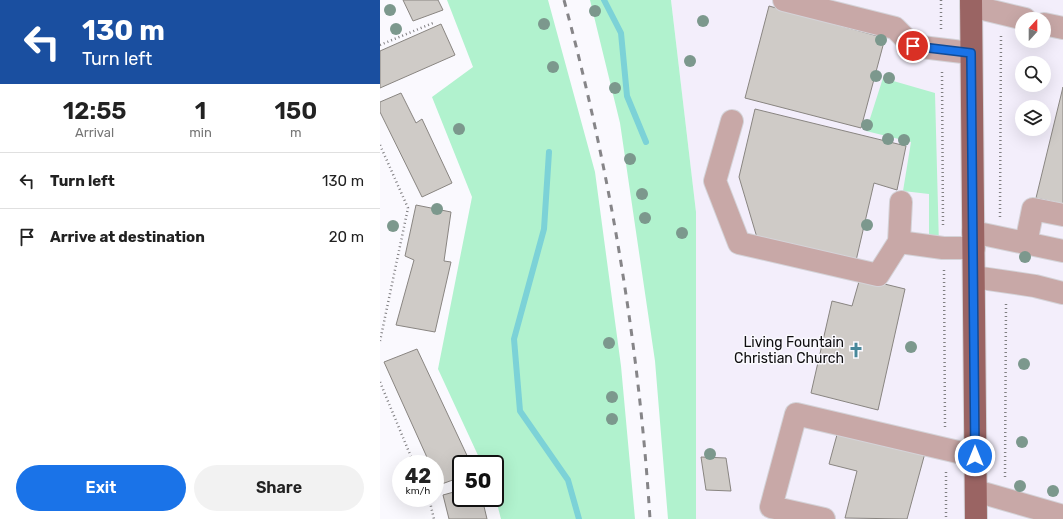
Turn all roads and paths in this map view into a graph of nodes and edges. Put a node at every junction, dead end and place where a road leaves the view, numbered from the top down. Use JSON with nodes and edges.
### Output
{"nodes":[{"id":1,"x":784,"y":0,"type":"edge"},
{"id":2,"x":971,"y":3,"type":"edge"},
{"id":3,"x":1015,"y":16,"type":"edge"},
{"id":4,"x":433,"y":23,"type":"dead end"},
{"id":5,"x":1051,"y":25,"type":"edge"},
{"id":6,"x":1063,"y":28,"type":"edge"},
{"id":7,"x":1001,"y":32,"type":"dead end"},
{"id":8,"x":380,"y":45,"type":"edge"},
{"id":9,"x":971,"y":53,"type":"junction"},
{"id":10,"x":732,"y":121,"type":"dead end"},
{"id":11,"x":380,"y":145,"type":"edge"},
{"id":12,"x":901,"y":202,"type":"dead end"},
{"id":13,"x":1063,"y":215,"type":"edge"},
{"id":14,"x":1000,"y":218,"type":"dead end"},
{"id":15,"x":973,"y":240,"type":"junction"},
{"id":16,"x":899,"y":242,"type":"junction"},
{"id":17,"x":1026,"y":243,"type":"junction"},
{"id":18,"x":1063,"y":251,"type":"edge"},
{"id":19,"x":974,"y":277,"type":"junction"},
{"id":20,"x":1063,"y":293,"type":"edge"},
{"id":21,"x":1006,"y":303,"type":"dead end"},
{"id":22,"x":380,"y":341,"type":"edge"},
{"id":23,"x":380,"y":382,"type":"edge"},
{"id":24,"x":410,"y":455,"type":"edge"},
{"id":25,"x":975,"y":456,"type":"junction"},
{"id":26,"x":976,"y":491,"type":"junction"},
{"id":27,"x":1005,"y":500,"type":"junction"},
{"id":28,"x":431,"y":507,"type":"edge"},
{"id":29,"x":1063,"y":516,"type":"edge"},
{"id":30,"x":434,"y":519,"type":"edge"},
{"id":31,"x":824,"y":519,"type":"edge"},
{"id":32,"x":976,"y":519,"type":"edge"}],
"edges":[{"from":1,"to":9,"type":"lane"},
{"from":2,"to":3,"type":"lane"},
{"from":2,"to":9,"type":"main road"},
{"from":4,"to":8,"type":"path"},
{"from":5,"to":6,"type":"lane"},
{"from":7,"to":14,"type":"path"},
{"from":9,"to":15,"type":"main road"},
{"from":10,"to":16,"type":"lane"},
{"from":11,"to":22,"type":"path"},
{"from":12,"to":16,"type":"lane"},
{"from":13,"to":17,"type":"lane"},
{"from":15,"to":16,"type":"lane"},
{"from":15,"to":17,"type":"lane"},
{"from":15,"to":19,"type":"main road"},
{"from":17,"to":18,"type":"lane"},
{"from":19,"to":20,"type":"lane"},
{"from":19,"to":25,"type":"main road"},
{"from":21,"to":27,"type":"path"},
{"from":23,"to":24,"type":"path"},
{"from":25,"to":26,"type":"main road"},
{"from":25,"to":31,"type":"lane"},
{"from":26,"to":27,"type":"lane"},
{"from":26,"to":32,"type":"main road"},
{"from":27,"to":29,"type":"lane"},
{"from":28,"to":30,"type":"path"}]}
